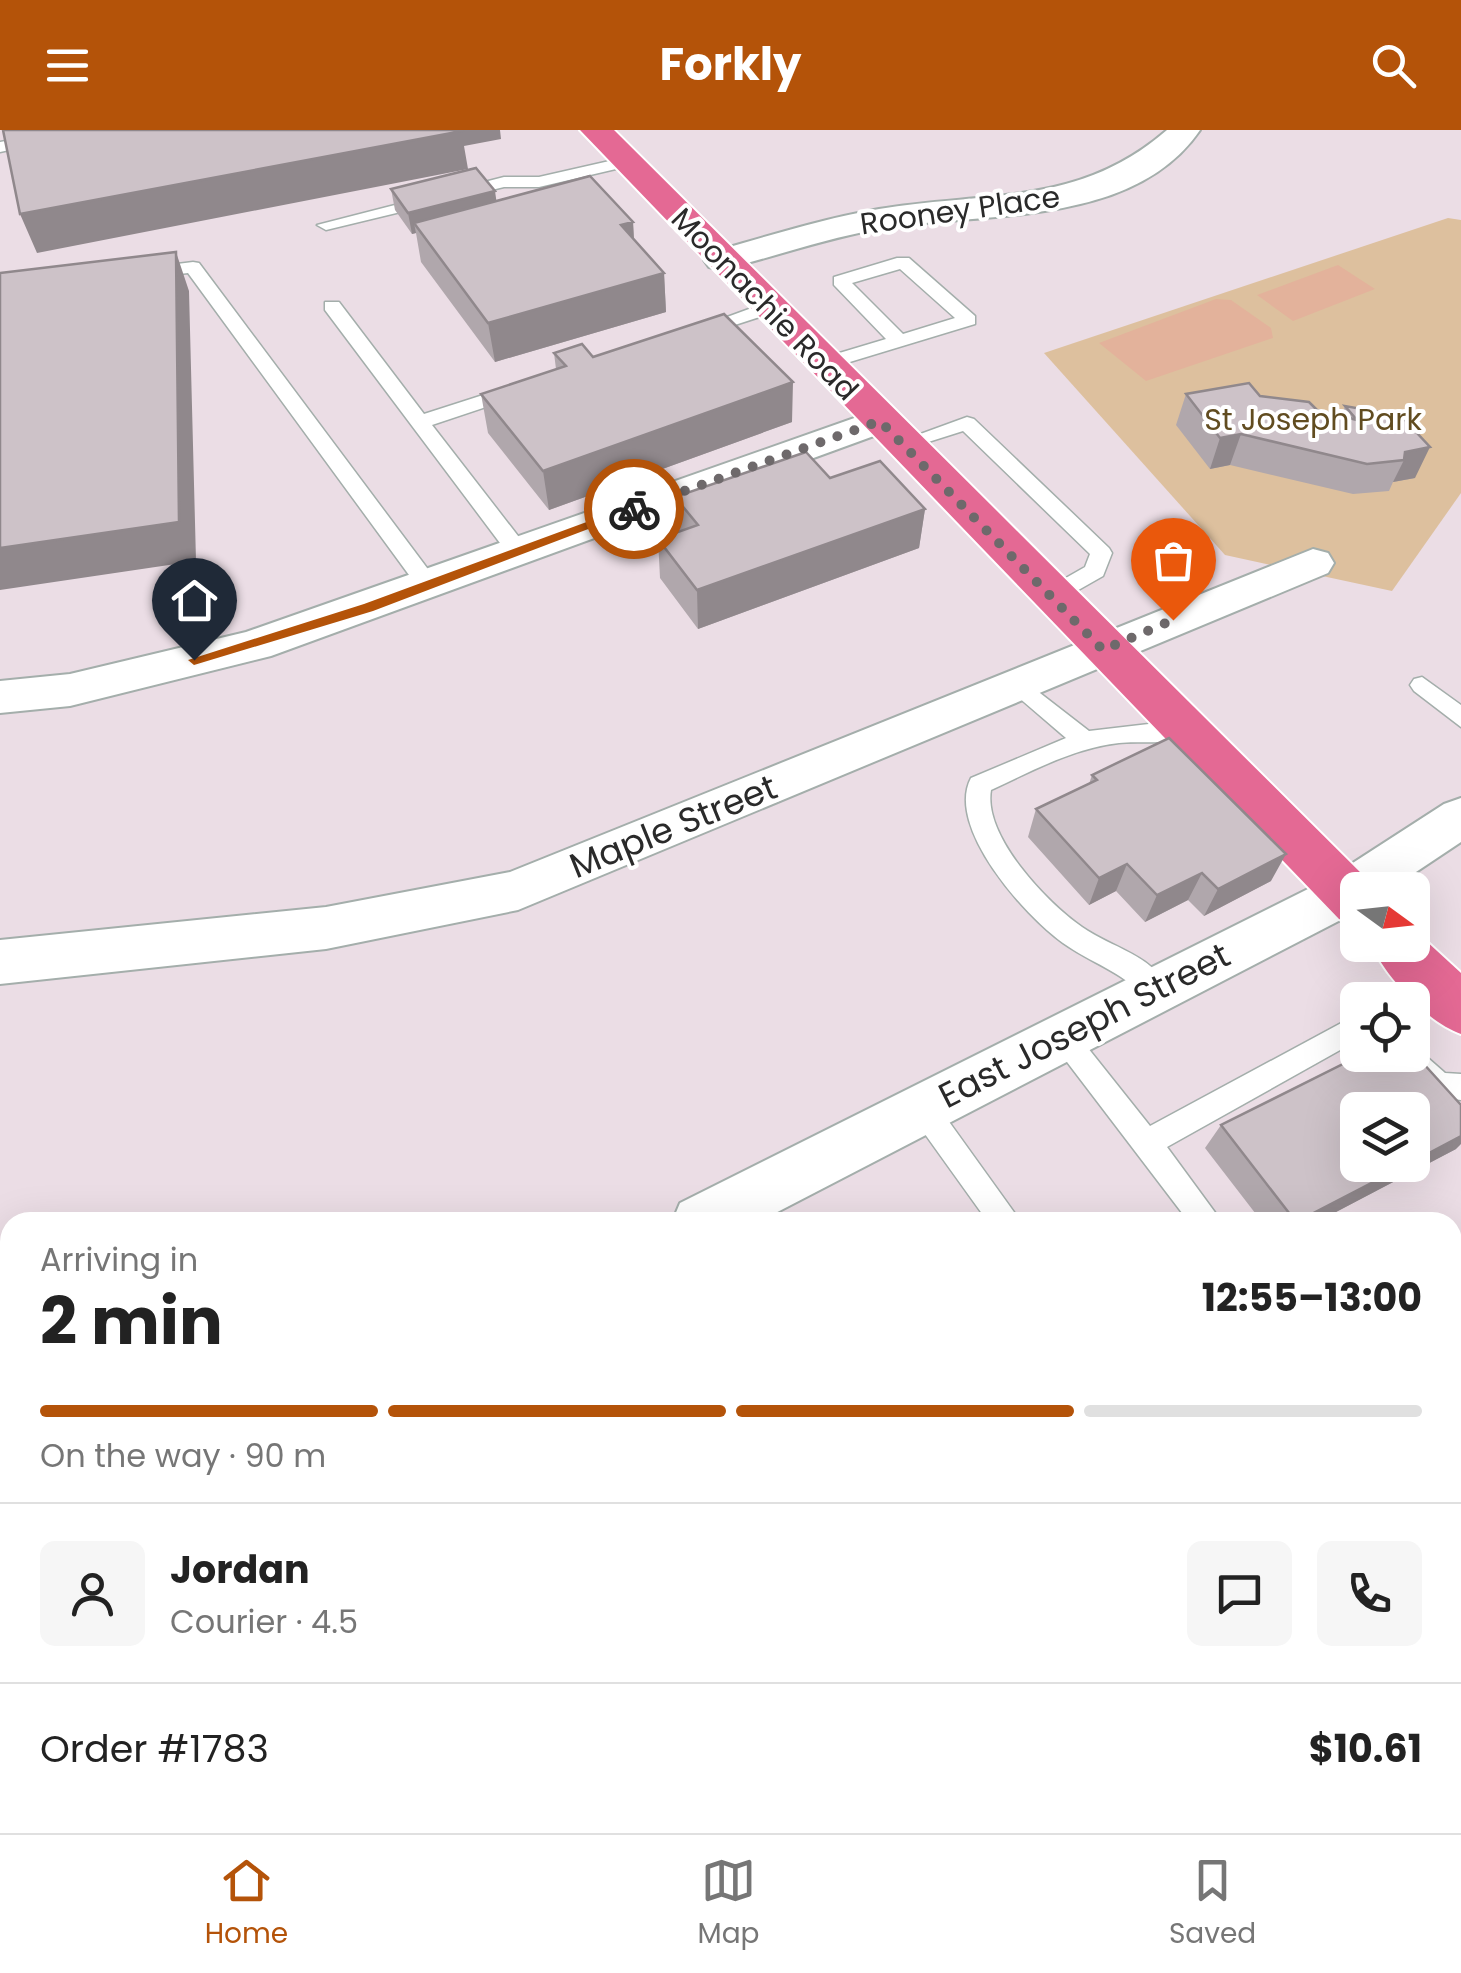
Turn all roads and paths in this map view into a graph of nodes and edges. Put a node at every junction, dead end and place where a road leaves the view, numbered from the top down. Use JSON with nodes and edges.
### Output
{"nodes":[{"id":1,"x":95,"y":130,"type":"edge"},
{"id":2,"x":596,"y":130,"type":"edge"},
{"id":3,"x":1184,"y":130,"type":"edge"},
{"id":4,"x":0,"y":147,"type":"edge"},
{"id":5,"x":627,"y":162,"type":"junction"},
{"id":6,"x":326,"y":225,"type":"dead end"},
{"id":7,"x":722,"y":260,"type":"junction"},
{"id":8,"x":116,"y":276,"type":"edge"},
{"id":9,"x":332,"y":306,"type":"dead end"},
{"id":10,"x":768,"y":308,"type":"junction"},
{"id":11,"x":676,"y":338,"type":"edge"},
{"id":12,"x":897,"y":340,"type":"junction"},
{"id":13,"x":823,"y":364,"type":"junction"},
{"id":14,"x":530,"y":386,"type":"edge"},
{"id":15,"x":420,"y":422,"type":"junction"},
{"id":16,"x":892,"y":433,"type":"junction"},
{"id":17,"x":517,"y":550,"type":"junction"},
{"id":18,"x":1313,"y":563,"type":"dead end"},
{"id":19,"x":428,"y":584,"type":"junction"},
{"id":20,"x":1051,"y":596,"type":"junction"},
{"id":21,"x":1103,"y":650,"type":"junction"},
{"id":22,"x":1018,"y":684,"type":"junction"},
{"id":23,"x":1422,"y":685,"type":"dead end"},
{"id":24,"x":0,"y":698,"type":"edge"},
{"id":25,"x":1461,"y":718,"type":"edge"},
{"id":26,"x":1183,"y":729,"type":"junction"},
{"id":27,"x":1085,"y":741,"type":"junction"},
{"id":28,"x":1461,"y":817,"type":"edge"},
{"id":29,"x":1387,"y":872,"type":"edge"},
{"id":30,"x":1340,"y":886,"type":"edge"},
{"id":31,"x":1340,"y":904,"type":"edge"},
{"id":32,"x":0,"y":962,"type":"edge"},
{"id":33,"x":1414,"y":962,"type":"edge"},
{"id":34,"x":1155,"y":990,"type":"junction"},
{"id":35,"x":1461,"y":1010,"type":"edge"},
{"id":36,"x":1340,"y":1036,"type":"edge"},
{"id":37,"x":1062,"y":1037,"type":"junction"},
{"id":38,"x":922,"y":1107,"type":"junction"},
{"id":39,"x":1146,"y":1144,"type":"junction"},
{"id":40,"x":721,"y":1212,"type":"edge"},
{"id":41,"x":999,"y":1212,"type":"edge"},
{"id":42,"x":1199,"y":1212,"type":"edge"}],
"edges":[{"from":1,"to":4,"type":"lane"},
{"from":2,"to":5,"type":"main road","name":"Moonachie Road"},
{"from":3,"to":7,"type":"street","name":"Rooney Place"},
{"from":5,"to":6,"type":"lane"},
{"from":5,"to":7,"type":"main road","name":"Moonachie Road"},
{"from":7,"to":10,"type":"main road","name":"Moonachie Road"},
{"from":8,"to":19,"type":"lane"},
{"from":9,"to":15,"type":"lane"},
{"from":10,"to":11,"type":"lane"},
{"from":10,"to":13,"type":"main road","name":"Moonachie Road"},
{"from":12,"to":12,"type":"lane"},
{"from":12,"to":13,"type":"lane"},
{"from":13,"to":16,"type":"main road","name":"Moonachie Road"},
{"from":14,"to":15,"type":"lane"},
{"from":15,"to":17,"type":"lane"},
{"from":16,"to":17,"type":"street"},
{"from":16,"to":20,"type":"main road","name":"Moonachie Road"},
{"from":16,"to":20,"type":"lane"},
{"from":17,"to":19,"type":"street"},
{"from":18,"to":21,"type":"street","name":"Maple Street"},
{"from":19,"to":24,"type":"street"},
{"from":20,"to":21,"type":"main road","name":"Moonachie Road"},
{"from":21,"to":22,"type":"street","name":"Maple Street"},
{"from":21,"to":26,"type":"main road","name":"Moonachie Road"},
{"from":22,"to":27,"type":"lane"},
{"from":22,"to":32,"type":"street","name":"Maple Street"},
{"from":23,"to":25,"type":"lane"},
{"from":26,"to":27,"type":"lane"},
{"from":26,"to":30,"type":"main road","name":"Moonachie Road"},
{"from":27,"to":34,"type":"lane"},
{"from":28,"to":29,"type":"street","name":"East Joseph Street"},
{"from":31,"to":34,"type":"street","name":"East Joseph Street"},
{"from":33,"to":35,"type":"main road"},
{"from":34,"to":37,"type":"street","name":"East Joseph Street"},
{"from":36,"to":39,"type":"lane"},
{"from":37,"to":38,"type":"street","name":"East Joseph Street"},
{"from":37,"to":39,"type":"lane"},
{"from":38,"to":40,"type":"street","name":"East Joseph Street"},
{"from":38,"to":41,"type":"lane"},
{"from":39,"to":42,"type":"lane"}]}
